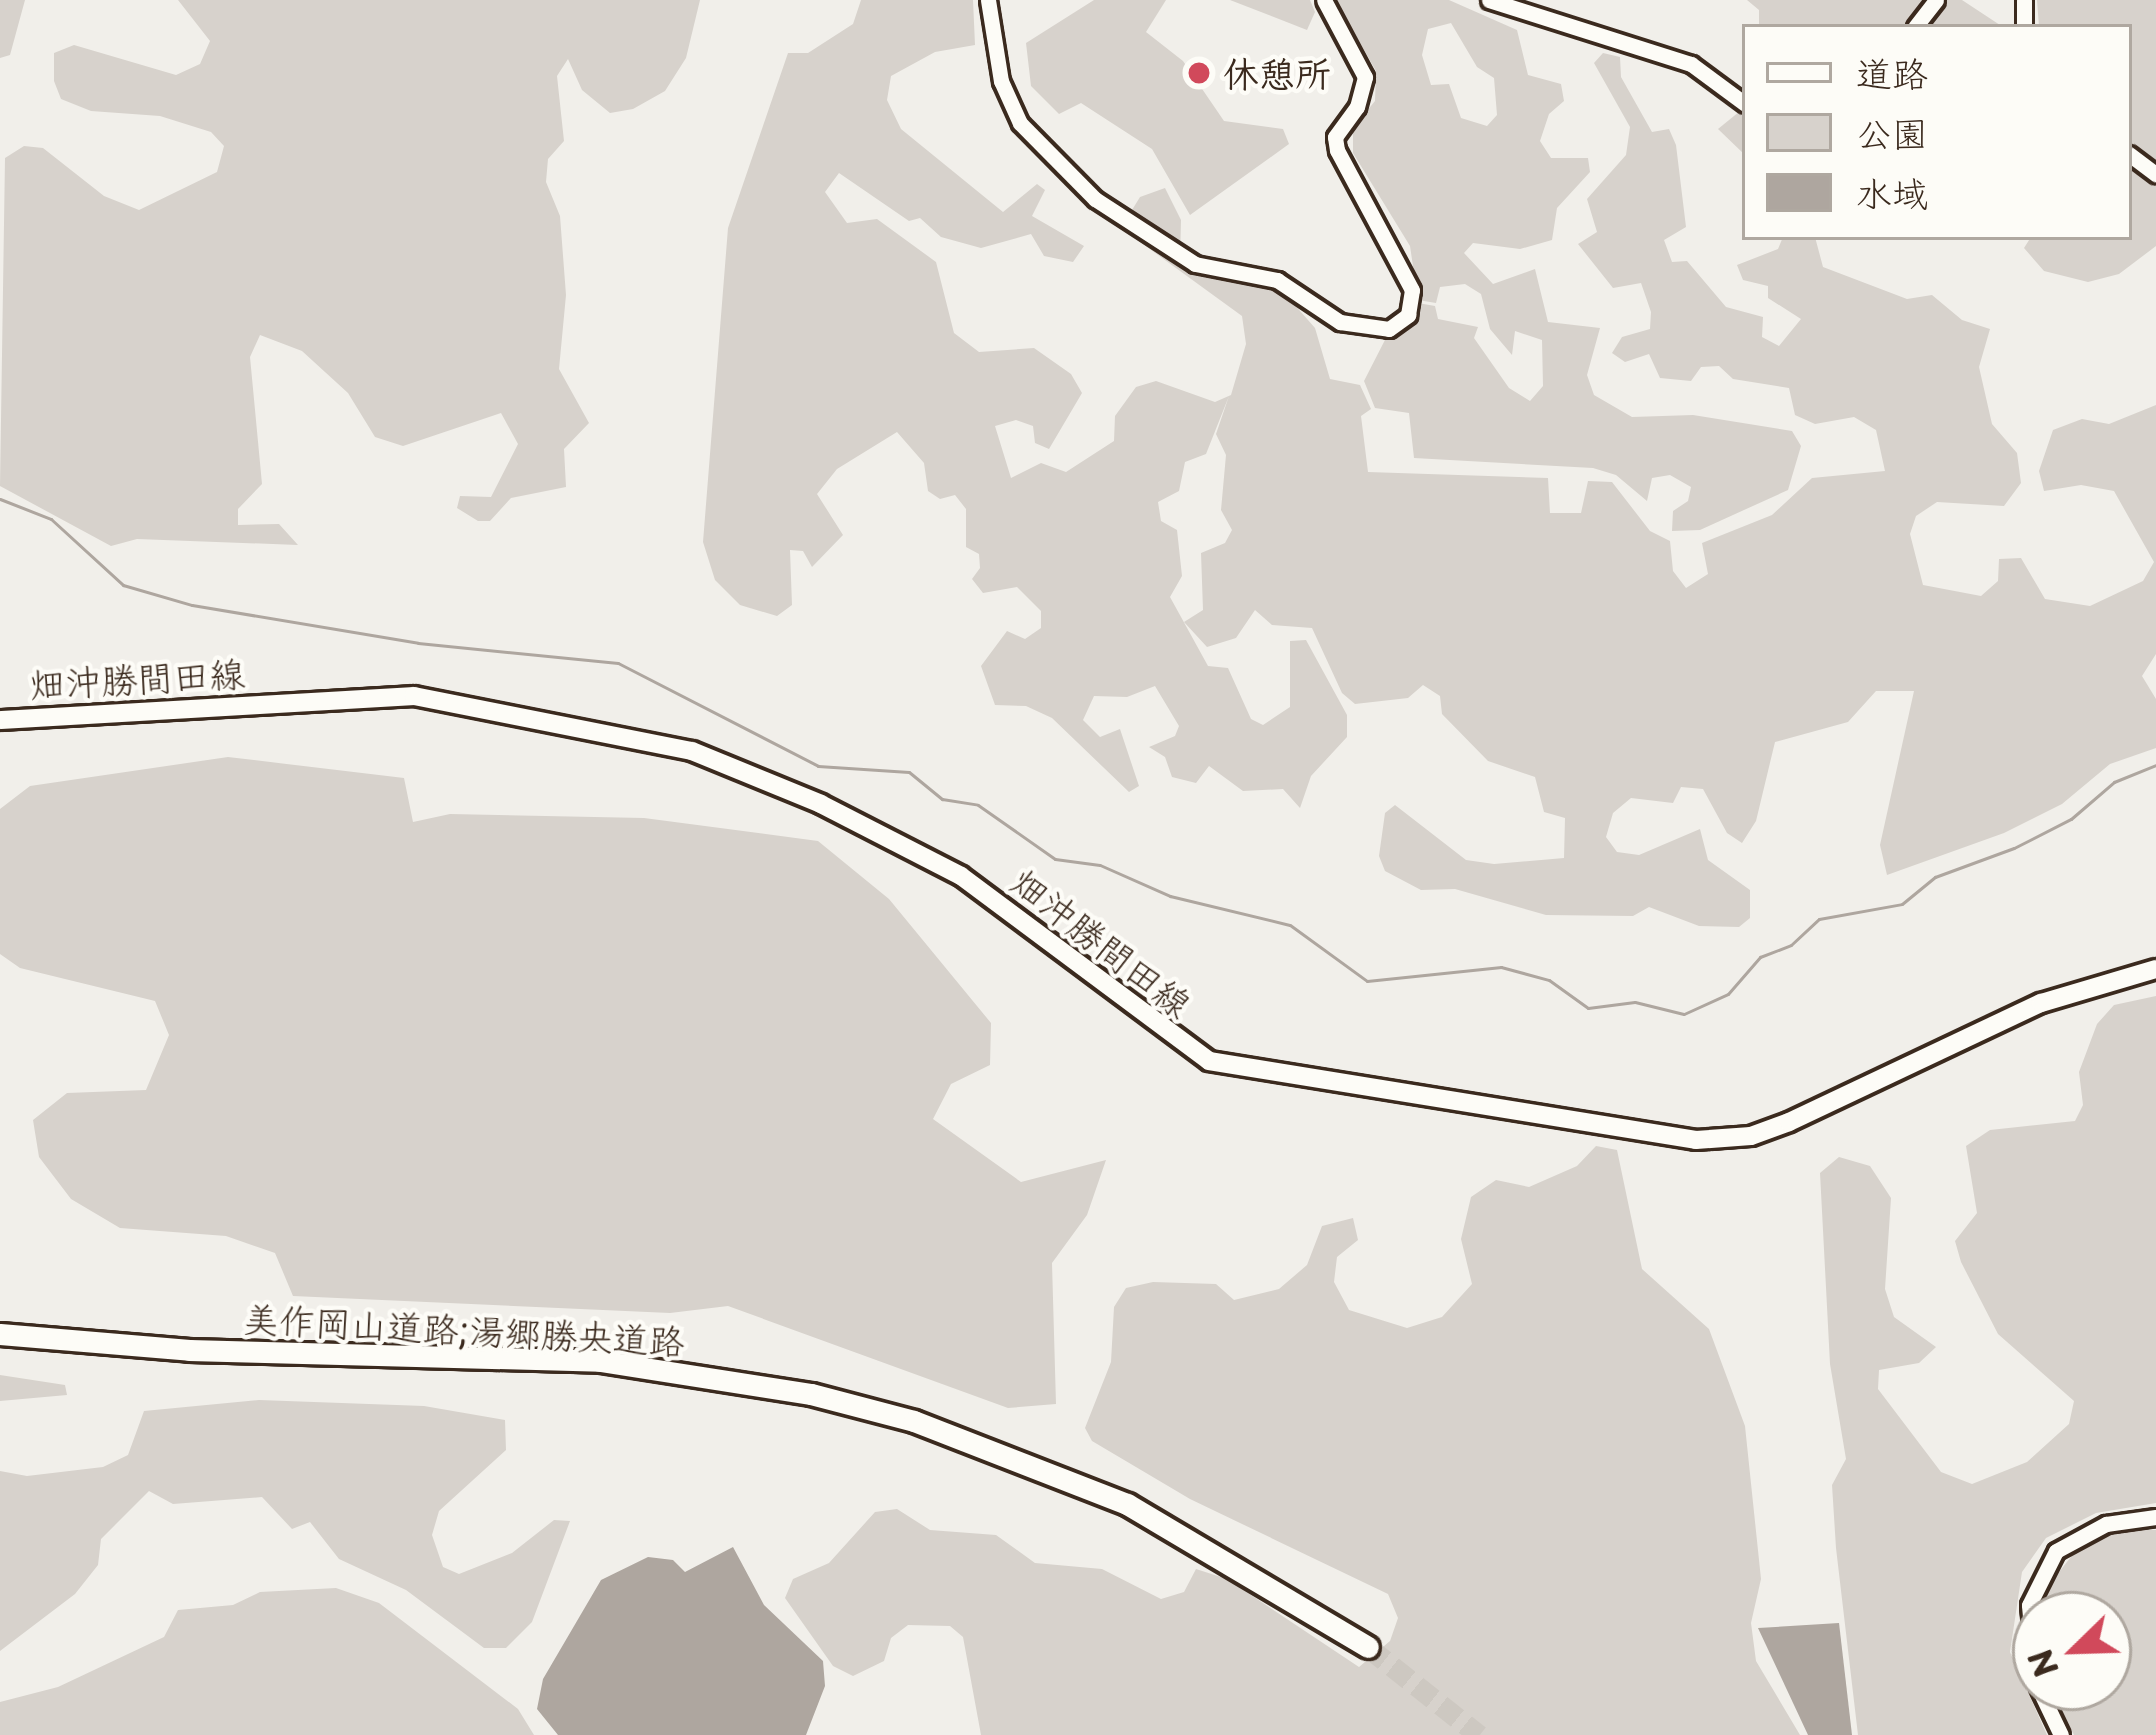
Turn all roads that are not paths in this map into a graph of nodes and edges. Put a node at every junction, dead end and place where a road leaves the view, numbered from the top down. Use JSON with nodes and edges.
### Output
{"nodes":[{"id":1,"x":988,"y":0,"type":"edge"},
{"id":2,"x":1324,"y":0,"type":"edge"},
{"id":3,"x":1489,"y":0,"type":"edge"},
{"id":4,"x":1936,"y":0,"type":"edge"},
{"id":5,"x":1917,"y":24,"type":"edge"},
{"id":6,"x":1742,"y":102,"type":"edge"},
{"id":7,"x":0,"y":720,"type":"edge"},
{"id":8,"x":2156,"y":969,"type":"edge"},
{"id":9,"x":0,"y":1334,"type":"edge"},
{"id":10,"x":2156,"y":1516,"type":"edge"},
{"id":11,"x":2037,"y":1591,"type":"edge"},
{"id":12,"x":1368,"y":1647,"type":"tunnel mouth"}],
"edges":[{"from":1,"to":2,"type":"street"},
{"from":3,"to":6,"type":"street"},
{"from":4,"to":5,"type":"street"},
{"from":7,"to":8,"type":"main road","name":"畑沖勝間田線"},
{"from":9,"to":12,"type":"highway","name":"美作岡山道路;湯郷勝央道路"},
{"from":10,"to":11,"type":"street"}]}
